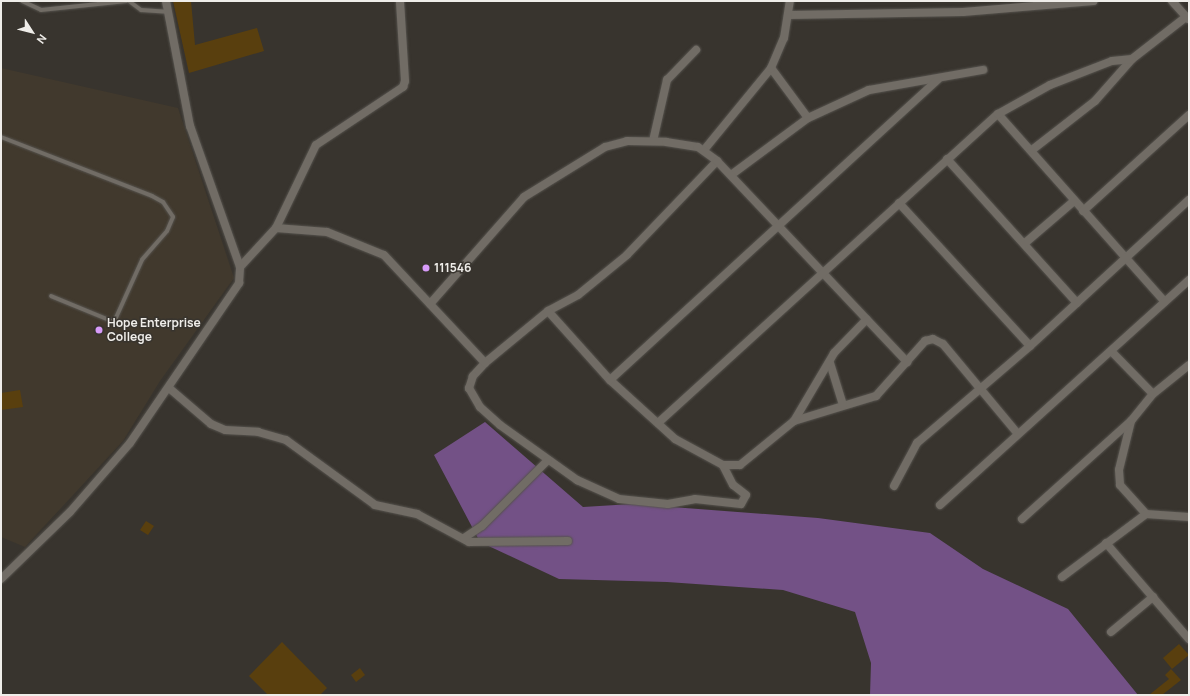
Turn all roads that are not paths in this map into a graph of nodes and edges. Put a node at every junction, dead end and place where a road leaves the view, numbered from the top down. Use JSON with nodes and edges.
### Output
{"nodes":[{"id":1,"x":22,"y":1,"type":"edge"},
{"id":2,"x":128,"y":1,"type":"edge"},
{"id":3,"x":166,"y":1,"type":"edge"},
{"id":4,"x":400,"y":1,"type":"edge"},
{"id":5,"x":790,"y":1,"type":"edge"},
{"id":6,"x":1094,"y":1,"type":"edge"},
{"id":7,"x":1172,"y":1,"type":"edge"},
{"id":8,"x":167,"y":12,"type":"junction"},
{"id":9,"x":789,"y":15,"type":"junction"},
{"id":10,"x":1187,"y":18,"type":"edge"},
{"id":11,"x":696,"y":50,"type":"dead end"},
{"id":12,"x":1132,"y":59,"type":"junction"},
{"id":13,"x":770,"y":68,"type":"junction"},
{"id":14,"x":983,"y":70,"type":"dead end"},
{"id":15,"x":938,"y":79,"type":"junction"},
{"id":16,"x":998,"y":114,"type":"junction"},
{"id":17,"x":1189,"y":115,"type":"edge"},
{"id":18,"x":808,"y":118,"type":"junction"},
{"id":19,"x":1,"y":137,"type":"edge"},
{"id":20,"x":654,"y":141,"type":"junction"},
{"id":21,"x":704,"y":150,"type":"junction"},
{"id":22,"x":1032,"y":150,"type":"junction"},
{"id":23,"x":947,"y":159,"type":"junction"},
{"id":24,"x":717,"y":161,"type":"junction"},
{"id":25,"x":731,"y":175,"type":"junction"},
{"id":26,"x":1189,"y":200,"type":"edge"},
{"id":27,"x":1074,"y":201,"type":"junction"},
{"id":28,"x":899,"y":204,"type":"junction"},
{"id":29,"x":1083,"y":211,"type":"junction"},
{"id":30,"x":781,"y":226,"type":"junction"},
{"id":31,"x":276,"y":228,"type":"junction"},
{"id":32,"x":1025,"y":243,"type":"junction"},
{"id":33,"x":1126,"y":258,"type":"junction"},
{"id":34,"x":240,"y":267,"type":"junction"},
{"id":35,"x":824,"y":272,"type":"junction"},
{"id":36,"x":1189,"y":280,"type":"edge"},
{"id":37,"x":51,"y":296,"type":"dead end"},
{"id":38,"x":1165,"y":302,"type":"junction"},
{"id":39,"x":1077,"y":303,"type":"junction"},
{"id":40,"x":430,"y":304,"type":"junction"},
{"id":41,"x":548,"y":311,"type":"junction"},
{"id":42,"x":867,"y":319,"type":"junction"},
{"id":43,"x":1030,"y":346,"type":"junction"},
{"id":44,"x":1112,"y":353,"type":"junction"},
{"id":45,"x":907,"y":362,"type":"junction"},
{"id":46,"x":485,"y":363,"type":"junction"},
{"id":47,"x":830,"y":363,"type":"junction"},
{"id":48,"x":1189,"y":365,"type":"edge"},
{"id":49,"x":610,"y":380,"type":"junction"},
{"id":50,"x":169,"y":388,"type":"junction"},
{"id":51,"x":982,"y":389,"type":"junction"},
{"id":52,"x":1152,"y":394,"type":"junction"},
{"id":53,"x":843,"y":405,"type":"junction"},
{"id":54,"x":794,"y":421,"type":"junction"},
{"id":55,"x":1131,"y":421,"type":"junction"},
{"id":56,"x":658,"y":423,"type":"junction"},
{"id":57,"x":1018,"y":434,"type":"junction"},
{"id":58,"x":548,"y":460,"type":"junction"},
{"id":59,"x":723,"y":465,"type":"junction"},
{"id":60,"x":894,"y":486,"type":"dead end"},
{"id":61,"x":940,"y":505,"type":"dead end"},
{"id":62,"x":1146,"y":514,"type":"junction"},
{"id":63,"x":1022,"y":519,"type":"dead end"},
{"id":64,"x":1188,"y":519,"type":"edge"},
{"id":65,"x":464,"y":538,"type":"junction"},
{"id":66,"x":568,"y":541,"type":"dead end"},
{"id":67,"x":1106,"y":543,"type":"junction"},
{"id":68,"x":1062,"y":576,"type":"dead end"},
{"id":69,"x":1,"y":579,"type":"edge"},
{"id":70,"x":1153,"y":597,"type":"junction"},
{"id":71,"x":1111,"y":632,"type":"dead end"},
{"id":72,"x":1189,"y":638,"type":"edge"}],
"edges":[{"from":1,"to":2,"type":"lane"},
{"from":2,"to":8,"type":"lane"},
{"from":3,"to":8,"type":"street"},
{"from":4,"to":31,"type":"street"},
{"from":5,"to":9,"type":"street"},
{"from":6,"to":9,"type":"street"},
{"from":7,"to":10,"type":"street"},
{"from":8,"to":34,"type":"street"},
{"from":9,"to":13,"type":"street"},
{"from":10,"to":12,"type":"street"},
{"from":11,"to":20,"type":"street"},
{"from":12,"to":16,"type":"street"},
{"from":12,"to":22,"type":"street"},
{"from":13,"to":18,"type":"street"},
{"from":13,"to":21,"type":"street"},
{"from":14,"to":15,"type":"street"},
{"from":15,"to":18,"type":"street"},
{"from":15,"to":30,"type":"street"},
{"from":16,"to":22,"type":"street"},
{"from":16,"to":23,"type":"street"},
{"from":17,"to":29,"type":"street"},
{"from":18,"to":25,"type":"street"},
{"from":19,"to":37,"type":"lane"},
{"from":20,"to":21,"type":"street"},
{"from":20,"to":40,"type":"street"},
{"from":21,"to":24,"type":"street"},
{"from":22,"to":27,"type":"street"},
{"from":23,"to":28,"type":"street"},
{"from":23,"to":32,"type":"street"},
{"from":24,"to":25,"type":"street"},
{"from":24,"to":41,"type":"street"},
{"from":25,"to":30,"type":"street"},
{"from":26,"to":33,"type":"street"},
{"from":27,"to":29,"type":"street"},
{"from":27,"to":32,"type":"street"},
{"from":28,"to":35,"type":"street"},
{"from":28,"to":43,"type":"street"},
{"from":29,"to":33,"type":"street"},
{"from":30,"to":35,"type":"street"},
{"from":30,"to":49,"type":"street"},
{"from":31,"to":34,"type":"street"},
{"from":31,"to":40,"type":"street"},
{"from":32,"to":39,"type":"street"},
{"from":33,"to":38,"type":"street"},
{"from":33,"to":39,"type":"street"},
{"from":34,"to":50,"type":"street"},
{"from":35,"to":42,"type":"street"},
{"from":35,"to":56,"type":"street"},
{"from":36,"to":38,"type":"street"},
{"from":38,"to":44,"type":"street"},
{"from":39,"to":43,"type":"street"},
{"from":40,"to":46,"type":"street"},
{"from":41,"to":46,"type":"street"},
{"from":41,"to":49,"type":"street"},
{"from":42,"to":45,"type":"street"},
{"from":42,"to":47,"type":"street"},
{"from":43,"to":51,"type":"street"},
{"from":44,"to":52,"type":"street"},
{"from":44,"to":57,"type":"street"},
{"from":45,"to":51,"type":"street"},
{"from":45,"to":53,"type":"street"},
{"from":46,"to":58,"type":"street"},
{"from":47,"to":53,"type":"street"},
{"from":47,"to":54,"type":"street"},
{"from":48,"to":52,"type":"street"},
{"from":49,"to":56,"type":"street"},
{"from":50,"to":65,"type":"street"},
{"from":50,"to":69,"type":"street"},
{"from":51,"to":57,"type":"street"},
{"from":51,"to":60,"type":"street"},
{"from":52,"to":55,"type":"street"},
{"from":53,"to":54,"type":"street"},
{"from":54,"to":59,"type":"street"},
{"from":55,"to":62,"type":"street"},
{"from":55,"to":63,"type":"street"},
{"from":56,"to":59,"type":"street"},
{"from":57,"to":61,"type":"street"},
{"from":58,"to":59,"type":"street"},
{"from":58,"to":65,"type":"street"},
{"from":62,"to":64,"type":"street"},
{"from":62,"to":67,"type":"street"},
{"from":65,"to":66,"type":"street"},
{"from":67,"to":68,"type":"street"},
{"from":67,"to":70,"type":"street"},
{"from":70,"to":71,"type":"street"},
{"from":70,"to":72,"type":"street"}]}
